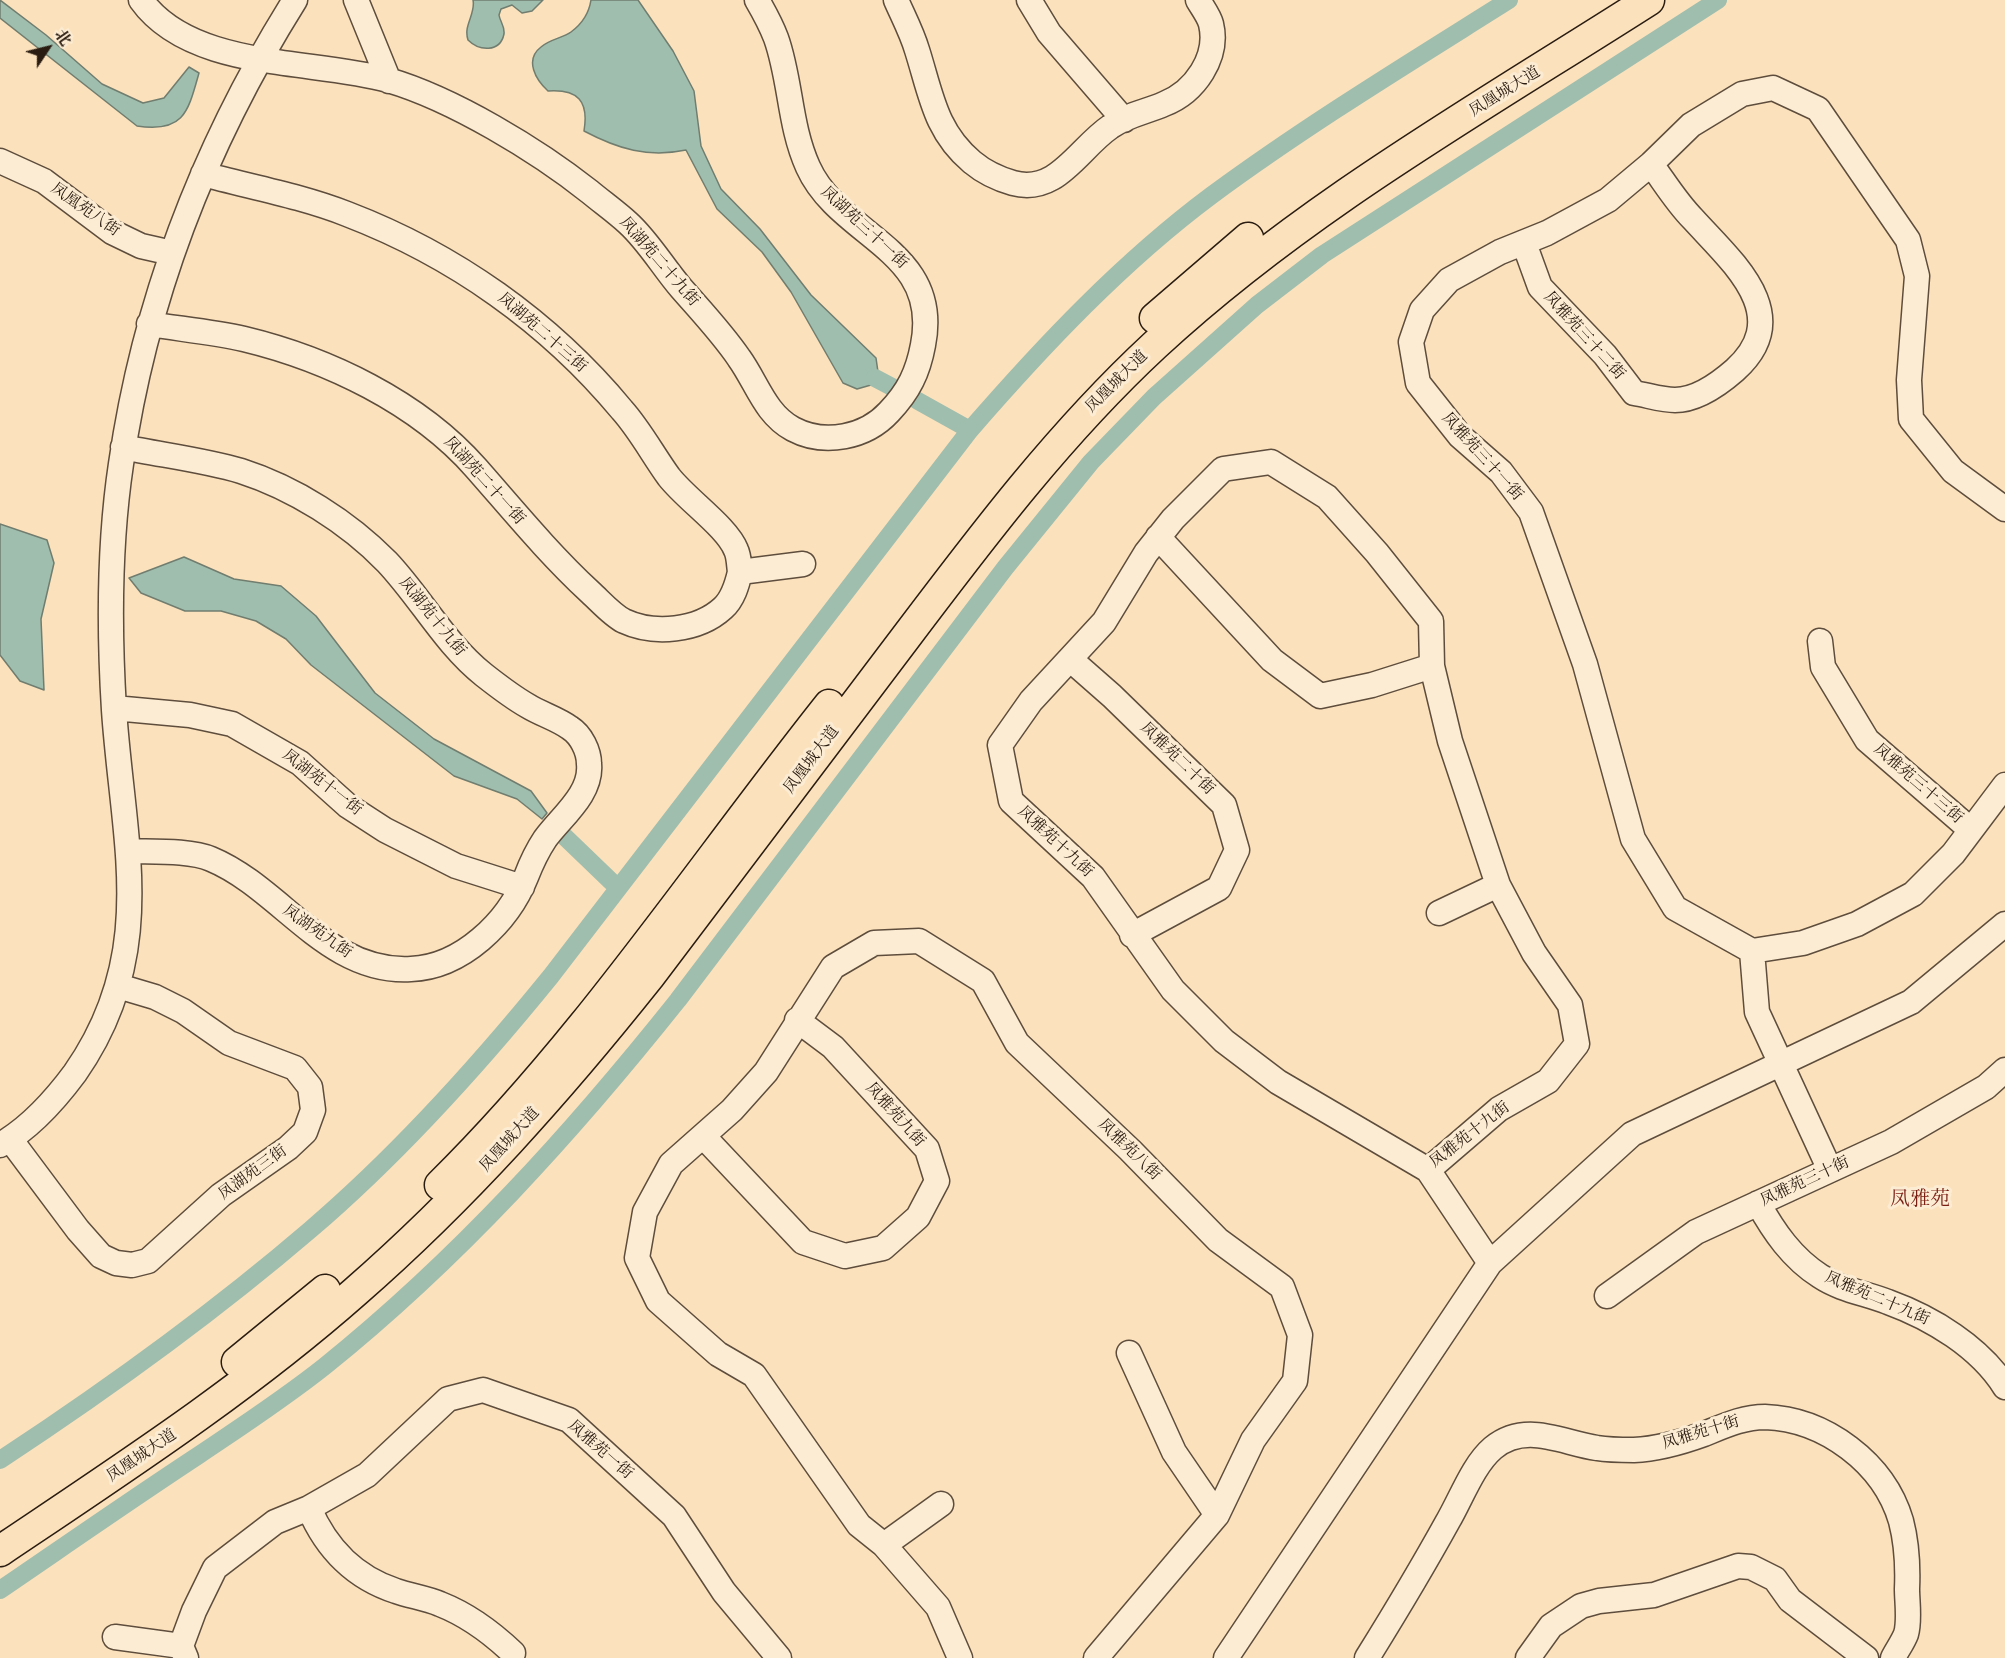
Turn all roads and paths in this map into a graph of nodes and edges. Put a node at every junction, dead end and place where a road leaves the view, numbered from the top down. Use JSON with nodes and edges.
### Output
{"nodes":[{"id":1,"x":141,"y":0,"type":"edge"},
{"id":2,"x":295,"y":0,"type":"edge"},
{"id":3,"x":356,"y":0,"type":"edge"},
{"id":4,"x":758,"y":0,"type":"edge"},
{"id":5,"x":896,"y":0,"type":"edge"},
{"id":6,"x":1029,"y":0,"type":"edge"},
{"id":7,"x":1198,"y":0,"type":"edge"},
{"id":8,"x":1612,"y":0,"type":"edge"},
{"id":9,"x":1649,"y":0,"type":"edge"},
{"id":10,"x":261,"y":57,"type":"junction"},
{"id":11,"x":389,"y":81,"type":"junction"},
{"id":12,"x":1124,"y":120,"type":"junction"},
{"id":13,"x":0,"y":161,"type":"edge"},
{"id":14,"x":1652,"y":164,"type":"junction"},
{"id":15,"x":203,"y":174,"type":"junction"},
{"id":16,"x":1524,"y":243,"type":"junction"},
{"id":17,"x":172,"y":253,"type":"junction"},
{"id":18,"x":149,"y":324,"type":"junction"},
{"id":19,"x":910,"y":389,"type":"joint"},
{"id":20,"x":123,"y":447,"type":"junction"},
{"id":21,"x":2005,"y":509,"type":"edge"},
{"id":22,"x":1158,"y":537,"type":"junction"},
{"id":23,"x":803,"y":564,"type":"dead end"},
{"id":24,"x":740,"y":572,"type":"junction"},
{"id":25,"x":1820,"y":641,"type":"dead end"},
{"id":26,"x":1071,"y":660,"type":"junction"},
{"id":27,"x":1432,"y":666,"type":"junction"},
{"id":28,"x":114,"y":708,"type":"junction"},
{"id":29,"x":2005,"y":785,"type":"edge"},
{"id":30,"x":1971,"y":830,"type":"junction"},
{"id":31,"x":128,"y":851,"type":"junction"},
{"id":32,"x":1498,"y":885,"type":"junction"},
{"id":33,"x":522,"y":887,"type":"junction"},
{"id":34,"x":1439,"y":914,"type":"dead end"},
{"id":35,"x":2005,"y":924,"type":"edge"},
{"id":36,"x":1132,"y":935,"type":"junction"},
{"id":37,"x":1752,"y":951,"type":"junction"},
{"id":38,"x":118,"y":986,"type":"junction"},
{"id":39,"x":797,"y":1020,"type":"junction"},
{"id":40,"x":1780,"y":1065,"type":"junction"},
{"id":41,"x":2005,"y":1070,"type":"edge"},
{"id":42,"x":704,"y":1137,"type":"junction"},
{"id":43,"x":5,"y":1142,"type":"edge"},
{"id":44,"x":1428,"y":1170,"type":"junction"},
{"id":45,"x":1830,"y":1170,"type":"junction"},
{"id":46,"x":1758,"y":1203,"type":"junction"},
{"id":47,"x":1490,"y":1263,"type":"junction"},
{"id":48,"x":1607,"y":1296,"type":"dead end"},
{"id":49,"x":1129,"y":1353,"type":"dead end"},
{"id":50,"x":2005,"y":1388,"type":"edge"},
{"id":51,"x":940,"y":1504,"type":"dead end"},
{"id":52,"x":309,"y":1508,"type":"junction"},
{"id":53,"x":1217,"y":1515,"type":"junction"},
{"id":54,"x":0,"y":1528,"type":"edge"},
{"id":55,"x":884,"y":1545,"type":"junction"},
{"id":56,"x":0,"y":1551,"type":"edge"},
{"id":57,"x":115,"y":1637,"type":"dead end"},
{"id":58,"x":184,"y":1652,"type":"edge"},
{"id":59,"x":513,"y":1653,"type":"dead end"},
{"id":60,"x":778,"y":1658,"type":"edge"},
{"id":61,"x":960,"y":1658,"type":"edge"},
{"id":62,"x":1096,"y":1658,"type":"edge"},
{"id":63,"x":1226,"y":1658,"type":"edge"},
{"id":64,"x":1367,"y":1658,"type":"edge"},
{"id":65,"x":1528,"y":1658,"type":"edge"},
{"id":66,"x":1866,"y":1658,"type":"edge"},
{"id":67,"x":1893,"y":1658,"type":"edge"}],
"edges":[{"from":1,"to":10,"type":"street","name":"凤湖苑二十九街"},
{"from":2,"to":10,"type":"street"},
{"from":3,"to":11,"type":"street"},
{"from":4,"to":19,"type":"street","name":"凤湖苑三十一街"},
{"from":5,"to":12,"type":"street"},
{"from":6,"to":12,"type":"street"},
{"from":7,"to":12,"type":"street"},
{"from":8,"to":54,"type":"main road","name":"凤凰城大道"},
{"from":9,"to":56,"type":"main road","name":"凤凰城大道"},
{"from":10,"to":11,"type":"street","name":"凤湖苑二十九街"},
{"from":10,"to":15,"type":"street"},
{"from":11,"to":19,"type":"street","name":"凤湖苑二十九街"},
{"from":13,"to":17,"type":"street","name":"凤凰苑八街"},
{"from":14,"to":16,"type":"street","name":"凤雅苑三十一街"},
{"from":14,"to":16,"type":"street","name":"凤雅苑三十二街"},
{"from":14,"to":21,"type":"street","name":"凤雅苑三十一街"},
{"from":15,"to":17,"type":"street"},
{"from":15,"to":24,"type":"street","name":"凤湖苑二十三街"},
{"from":16,"to":37,"type":"street","name":"凤雅苑三十一街"},
{"from":17,"to":18,"type":"street"},
{"from":18,"to":20,"type":"street"},
{"from":18,"to":24,"type":"street","name":"凤湖苑二十一街"},
{"from":20,"to":28,"type":"street"},
{"from":20,"to":33,"type":"street","name":"凤湖苑十九街"},
{"from":22,"to":26,"type":"street","name":"凤雅苑十九街"},
{"from":22,"to":27,"type":"street"},
{"from":22,"to":27,"type":"street","name":"凤雅苑十九街"},
{"from":23,"to":24,"type":"street"},
{"from":25,"to":30,"type":"street","name":"凤雅苑三十三街"},
{"from":26,"to":36,"type":"street","name":"凤雅苑十九街"},
{"from":26,"to":36,"type":"street","name":"凤雅苑二十街"},
{"from":27,"to":32,"type":"street","name":"凤雅苑十九街"},
{"from":28,"to":31,"type":"street"},
{"from":28,"to":33,"type":"street","name":"凤湖苑十一街"},
{"from":29,"to":30,"type":"street"},
{"from":30,"to":37,"type":"street"},
{"from":31,"to":33,"type":"street","name":"凤湖苑九街"},
{"from":31,"to":38,"type":"street"},
{"from":32,"to":34,"type":"street"},
{"from":32,"to":44,"type":"street","name":"凤雅苑十九街"},
{"from":35,"to":40,"type":"street"},
{"from":36,"to":44,"type":"street","name":"凤雅苑十九街"},
{"from":37,"to":40,"type":"street"},
{"from":38,"to":43,"type":"street"},
{"from":38,"to":43,"type":"street","name":"凤湖苑三街"},
{"from":39,"to":42,"type":"street"},
{"from":39,"to":42,"type":"street","name":"凤雅苑九街"},
{"from":39,"to":53,"type":"street","name":"凤雅苑八街"},
{"from":40,"to":45,"type":"street"},
{"from":40,"to":47,"type":"street"},
{"from":41,"to":45,"type":"street","name":"凤雅苑三十街"},
{"from":42,"to":55,"type":"street"},
{"from":44,"to":47,"type":"street"},
{"from":45,"to":46,"type":"street","name":"凤雅苑三十街"},
{"from":46,"to":48,"type":"street","name":"凤雅苑三十街"},
{"from":46,"to":50,"type":"street","name":"凤雅苑二十九街"},
{"from":47,"to":63,"type":"street"},
{"from":49,"to":53,"type":"street"},
{"from":51,"to":55,"type":"street"},
{"from":52,"to":58,"type":"street","name":"凤雅苑一街"},
{"from":52,"to":59,"type":"street"},
{"from":52,"to":60,"type":"street","name":"凤雅苑一街"},
{"from":53,"to":62,"type":"street","name":"凤雅苑八街"},
{"from":55,"to":61,"type":"street"},
{"from":57,"to":58,"type":"street","name":"凤雅苑一街"},
{"from":64,"to":67,"type":"street","name":"凤雅苑十街"},
{"from":65,"to":66,"type":"street"}]}
